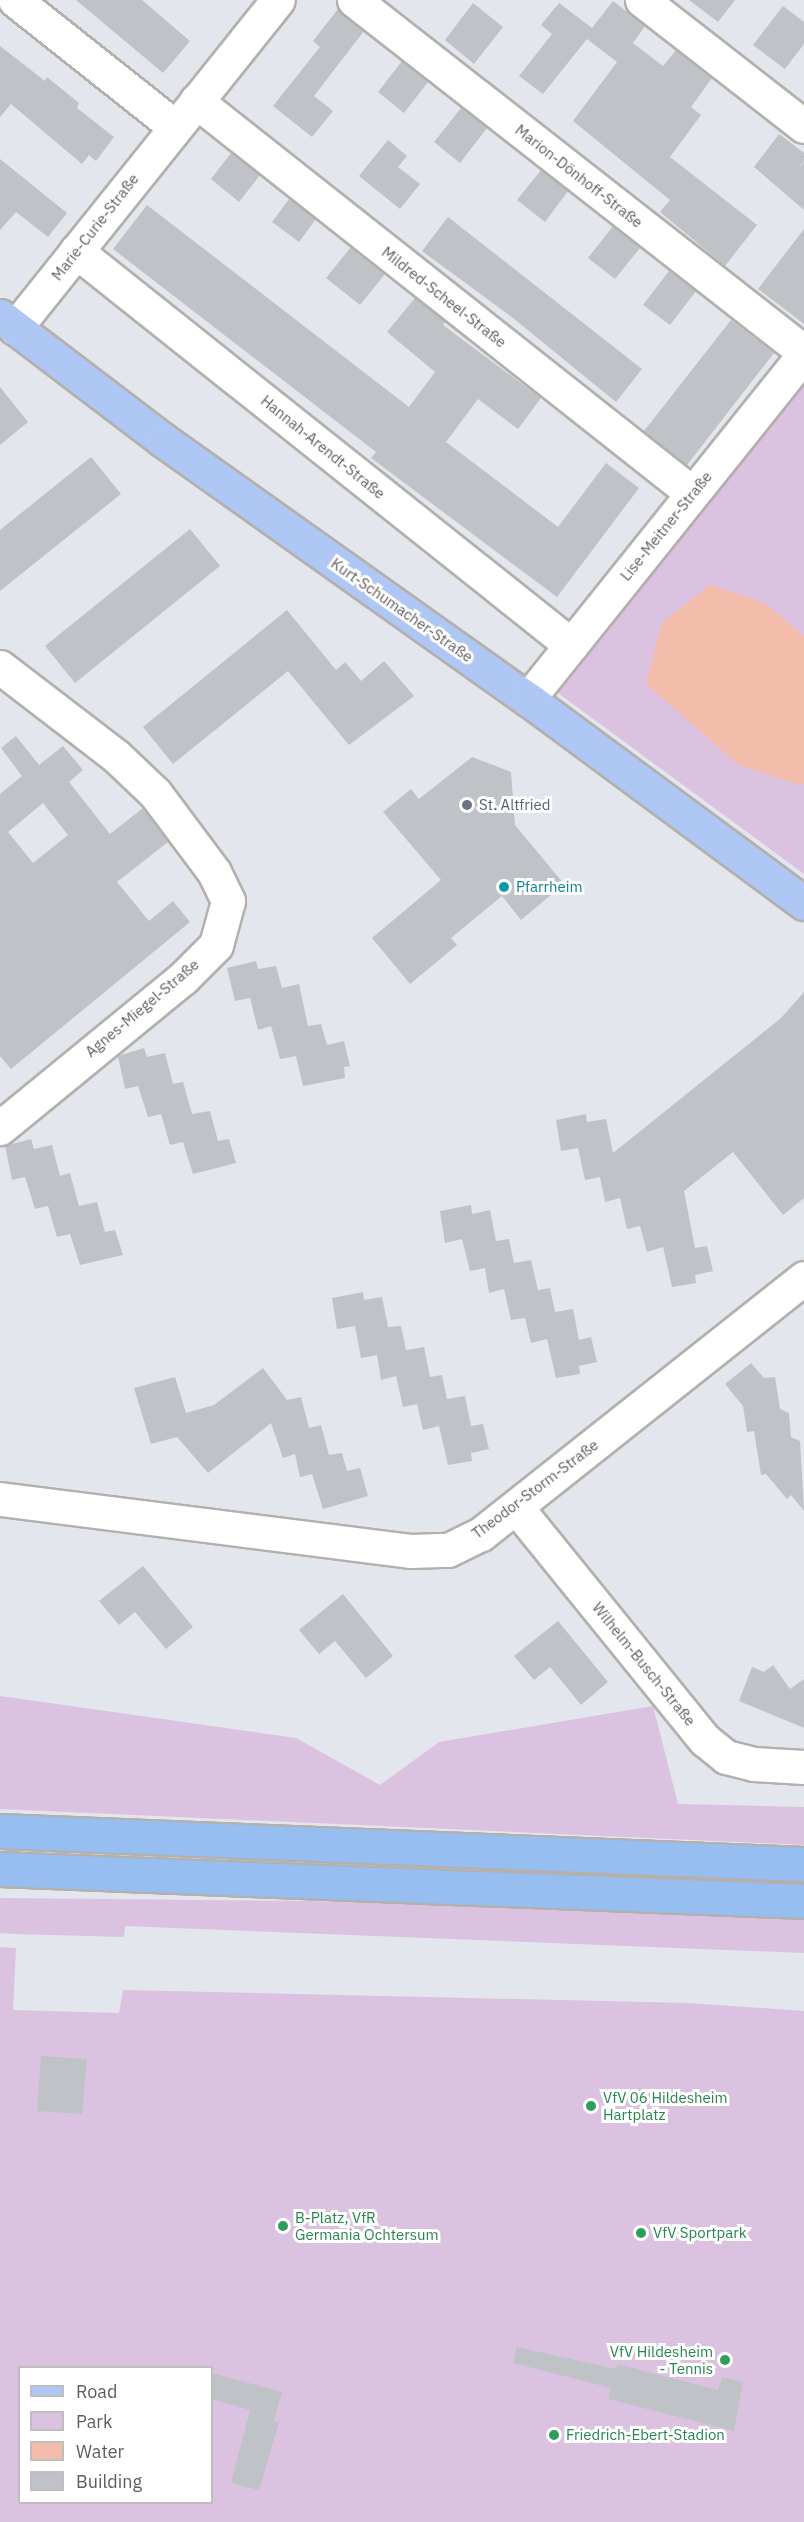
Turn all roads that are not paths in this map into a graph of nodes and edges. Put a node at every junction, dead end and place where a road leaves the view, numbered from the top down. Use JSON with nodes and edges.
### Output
{"nodes":[{"id":1,"x":15,"y":0,"type":"edge"},
{"id":2,"x":278,"y":0,"type":"edge"},
{"id":3,"x":354,"y":0,"type":"edge"},
{"id":4,"x":642,"y":0,"type":"edge"},
{"id":5,"x":196,"y":101,"type":"junction"},
{"id":6,"x":804,"y":126,"type":"edge"},
{"id":7,"x":175,"y":127,"type":"junction"},
{"id":8,"x":76,"y":251,"type":"junction"},
{"id":9,"x":8,"y":322,"type":"edge"},
{"id":10,"x":804,"y":353,"type":"edge"},
{"id":11,"x":692,"y":494,"type":"junction"},
{"id":12,"x":571,"y":645,"type":"junction"},
{"id":13,"x":0,"y":667,"type":"edge"},
{"id":14,"x":528,"y":699,"type":"junction"},
{"id":15,"x":804,"y":903,"type":"edge"},
{"id":16,"x":0,"y":1128,"type":"edge"},
{"id":17,"x":804,"y":1278,"type":"edge"},
{"id":18,"x":0,"y":1499,"type":"edge"},
{"id":19,"x":516,"y":1507,"type":"junction"},
{"id":20,"x":804,"y":1767,"type":"edge"},
{"id":21,"x":0,"y":1831,"type":"edge"},
{"id":22,"x":804,"y":1863,"type":"edge"},
{"id":23,"x":0,"y":1869,"type":"edge"},
{"id":24,"x":804,"y":1900,"type":"edge"}],
"edges":[{"from":1,"to":7,"type":"street"},
{"from":2,"to":5,"type":"street","name":"Marie-Curie-Straße"},
{"from":3,"to":10,"type":"street","name":"Marion-Dönhoff-Straße"},
{"from":4,"to":6,"type":"street"},
{"from":5,"to":7,"type":"street","name":"Marie-Curie-Straße"},
{"from":5,"to":11,"type":"street","name":"Mildred-Scheel-Straße"},
{"from":7,"to":8,"type":"street","name":"Marie-Curie-Straße"},
{"from":8,"to":9,"type":"street","name":"Marie-Curie-Straße"},
{"from":8,"to":12,"type":"street","name":"Hannah-Arendt-Straße"},
{"from":9,"to":14,"type":"main road","name":"Kurt-Schumacher-Straße"},
{"from":10,"to":11,"type":"street","name":"Lise-Meitner-Straße"},
{"from":11,"to":12,"type":"street","name":"Lise-Meitner-Straße"},
{"from":12,"to":14,"type":"street","name":"Lise-Meitner-Straße"},
{"from":13,"to":16,"type":"street","name":"Agnes-Miegel-Straße"},
{"from":14,"to":15,"type":"main road","name":"Kurt-Schumacher-Straße"},
{"from":17,"to":19,"type":"street","name":"Theodor-Storm-Straße"},
{"from":18,"to":19,"type":"street","name":"Theodor-Storm-Straße"},
{"from":19,"to":20,"type":"street","name":"Wilhelm-Busch-Straße"},
{"from":21,"to":22,"type":"highway"},
{"from":23,"to":24,"type":"highway"}]}
